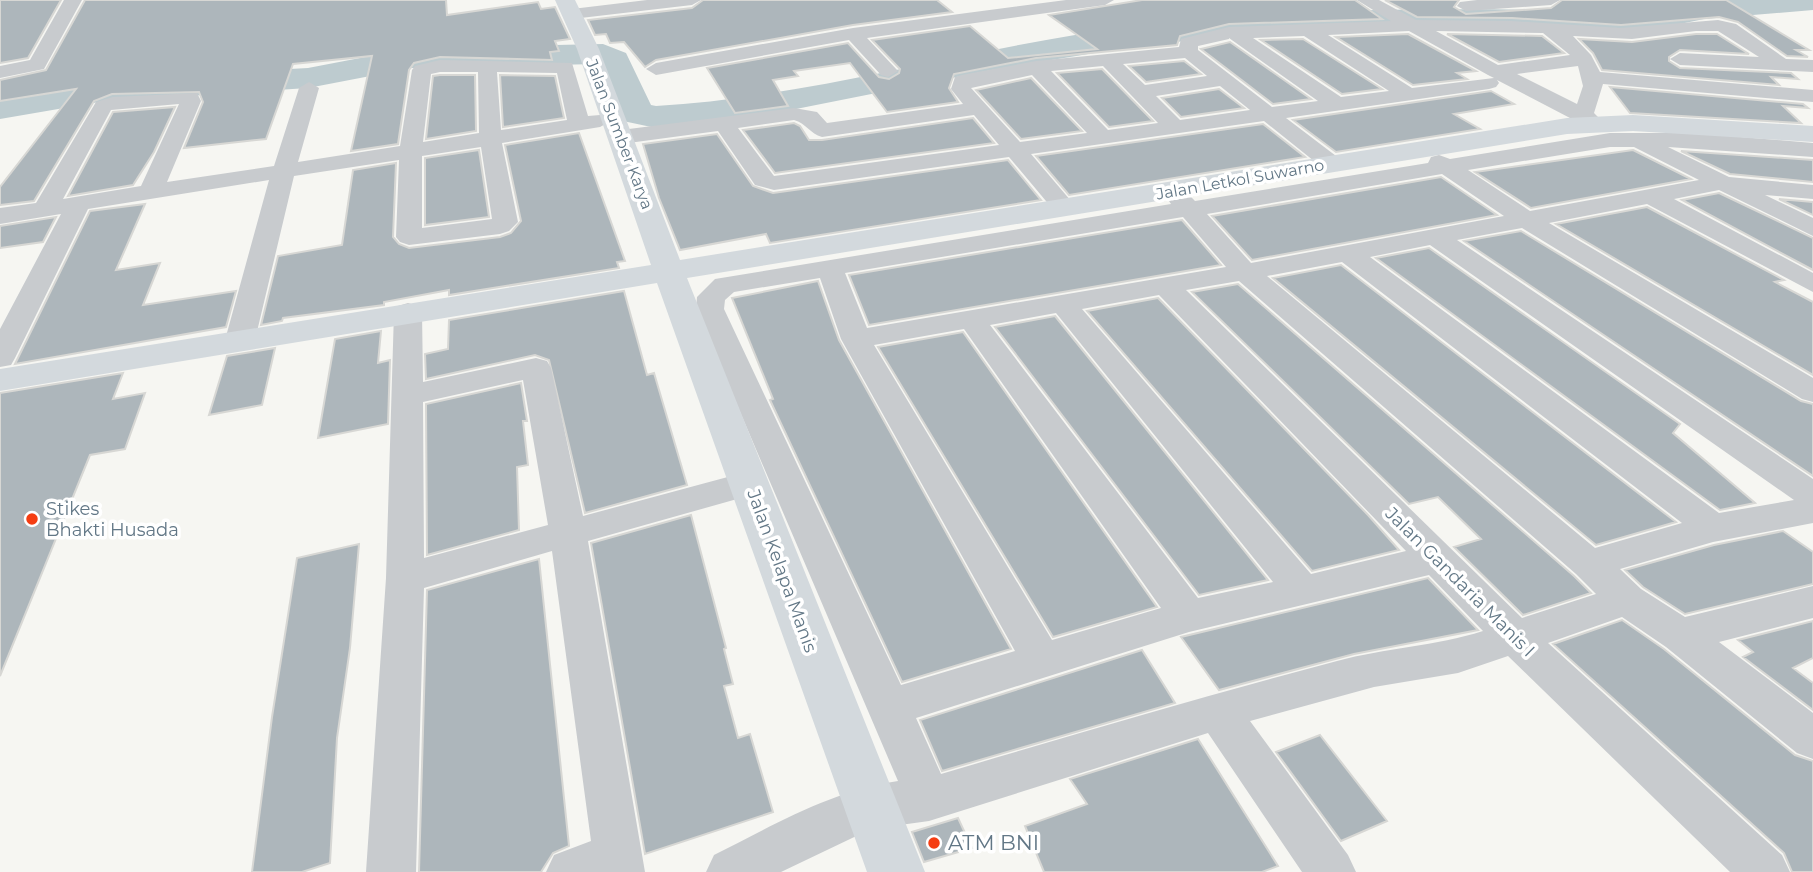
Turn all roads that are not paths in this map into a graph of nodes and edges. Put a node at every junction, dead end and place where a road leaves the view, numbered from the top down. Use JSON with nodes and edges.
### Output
{"nodes":[{"id":1,"x":73,"y":0,"type":"edge"},
{"id":2,"x":692,"y":0,"type":"edge"},
{"id":3,"x":988,"y":0,"type":"edge"},
{"id":4,"x":1105,"y":0,"type":"edge"},
{"id":5,"x":1366,"y":0,"type":"edge"},
{"id":6,"x":1551,"y":0,"type":"edge"},
{"id":7,"x":568,"y":7,"type":"edge"},
{"id":8,"x":1444,"y":7,"type":"dead end"},
{"id":9,"x":1006,"y":13,"type":"junction"},
{"id":10,"x":1388,"y":15,"type":"junction"},
{"id":11,"x":1416,"y":19,"type":"junction"},
{"id":12,"x":1308,"y":30,"type":"junction"},
{"id":13,"x":1553,"y":30,"type":"junction"},
{"id":14,"x":1645,"y":33,"type":"junction"},
{"id":15,"x":853,"y":34,"type":"junction"},
{"id":16,"x":1235,"y":34,"type":"junction"},
{"id":17,"x":1189,"y":52,"type":"junction"},
{"id":18,"x":1680,"y":59,"type":"junction"},
{"id":19,"x":1108,"y":60,"type":"junction"},
{"id":20,"x":1782,"y":65,"type":"junction"},
{"id":21,"x":1813,"y":66,"type":"edge"},
{"id":22,"x":1036,"y":67,"type":"junction"},
{"id":23,"x":1588,"y":68,"type":"junction"},
{"id":24,"x":656,"y":69,"type":"dead end"},
{"id":25,"x":888,"y":71,"type":"dead end"},
{"id":26,"x":0,"y":72,"type":"edge"},
{"id":27,"x":488,"y":72,"type":"junction"},
{"id":28,"x":1492,"y":77,"type":"junction"},
{"id":29,"x":1222,"y":80,"type":"junction"},
{"id":30,"x":309,"y":88,"type":"dead end"},
{"id":31,"x":1711,"y":88,"type":"junction"},
{"id":32,"x":1139,"y":92,"type":"junction"},
{"id":33,"x":1408,"y":94,"type":"junction"},
{"id":34,"x":1813,"y":96,"type":"edge"},
{"id":35,"x":1335,"y":103,"type":"junction"},
{"id":36,"x":979,"y":108,"type":"junction"},
{"id":37,"x":1268,"y":112,"type":"junction"},
{"id":38,"x":724,"y":123,"type":"junction"},
{"id":39,"x":579,"y":124,"type":"junction"},
{"id":40,"x":1598,"y":125,"type":"junction"},
{"id":41,"x":1174,"y":126,"type":"junction"},
{"id":42,"x":617,"y":128,"type":"junction"},
{"id":43,"x":822,"y":130,"type":"junction"},
{"id":44,"x":1813,"y":134,"type":"edge"},
{"id":45,"x":491,"y":137,"type":"junction"},
{"id":46,"x":1102,"y":137,"type":"junction"},
{"id":47,"x":411,"y":149,"type":"junction"},
{"id":48,"x":1016,"y":150,"type":"junction"},
{"id":49,"x":1813,"y":150,"type":"edge"},
{"id":50,"x":1446,"y":158,"type":"junction"},
{"id":51,"x":1332,"y":164,"type":"junction"},
{"id":52,"x":284,"y":170,"type":"junction"},
{"id":53,"x":850,"y":173,"type":"junction"},
{"id":54,"x":1721,"y":183,"type":"junction"},
{"id":55,"x":151,"y":192,"type":"junction"},
{"id":56,"x":1813,"y":192,"type":"edge"},
{"id":57,"x":1648,"y":195,"type":"junction"},
{"id":58,"x":1181,"y":201,"type":"junction"},
{"id":59,"x":79,"y":204,"type":"junction"},
{"id":60,"x":1065,"y":208,"type":"junction"},
{"id":61,"x":45,"y":209,"type":"junction"},
{"id":62,"x":0,"y":216,"type":"edge"},
{"id":63,"x":1536,"y":218,"type":"junction"},
{"id":64,"x":1813,"y":228,"type":"edge"},
{"id":65,"x":1433,"y":235,"type":"junction"},
{"id":66,"x":1345,"y":251,"type":"junction"},
{"id":67,"x":830,"y":269,"type":"junction"},
{"id":68,"x":668,"y":270,"type":"junction"},
{"id":69,"x":1245,"y":272,"type":"junction"},
{"id":70,"x":1164,"y":284,"type":"junction"},
{"id":71,"x":1813,"y":284,"type":"edge"},
{"id":72,"x":1063,"y":304,"type":"junction"},
{"id":73,"x":408,"y":312,"type":"junction"},
{"id":74,"x":971,"y":319,"type":"junction"},
{"id":75,"x":856,"y":339,"type":"junction"},
{"id":76,"x":240,"y":340,"type":"junction"},
{"id":77,"x":0,"y":358,"type":"edge"},
{"id":78,"x":1813,"y":372,"type":"edge"},
{"id":79,"x":0,"y":380,"type":"edge"},
{"id":80,"x":1813,"y":391,"type":"edge"},
{"id":81,"x":407,"y":395,"type":"junction"},
{"id":82,"x":750,"y":483,"type":"junction"},
{"id":83,"x":1813,"y":496,"type":"edge"},
{"id":84,"x":1813,"y":510,"type":"edge"},
{"id":85,"x":1713,"y":528,"type":"junction"},
{"id":86,"x":569,"y":534,"type":"junction"},
{"id":87,"x":1434,"y":559,"type":"junction"},
{"id":88,"x":1589,"y":564,"type":"junction"},
{"id":89,"x":405,"y":578,"type":"junction"},
{"id":90,"x":1303,"y":591,"type":"junction"},
{"id":91,"x":1627,"y":600,"type":"junction"},
{"id":92,"x":1813,"y":602,"type":"edge"},
{"id":93,"x":1189,"y":616,"type":"junction"},
{"id":94,"x":1680,"y":635,"type":"junction"},
{"id":95,"x":1514,"y":637,"type":"junction"},
{"id":96,"x":1042,"y":661,"type":"junction"},
{"id":97,"x":890,"y":707,"type":"junction"},
{"id":98,"x":1218,"y":711,"type":"junction"},
{"id":99,"x":1813,"y":739,"type":"edge"},
{"id":100,"x":929,"y":799,"type":"junction"},
{"id":101,"x":870,"y":807,"type":"junction"},
{"id":102,"x":618,"y":864,"type":"edge"},
{"id":103,"x":391,"y":872,"type":"edge"},
{"id":104,"x":571,"y":872,"type":"edge"},
{"id":105,"x":731,"y":872,"type":"edge"},
{"id":106,"x":896,"y":872,"type":"edge"},
{"id":107,"x":1331,"y":872,"type":"edge"},
{"id":108,"x":1765,"y":872,"type":"edge"}],
"edges":[{"from":1,"to":26,"type":"street"},
{"from":2,"to":7,"type":"street"},
{"from":3,"to":9,"type":"street"},
{"from":4,"to":9,"type":"street"},
{"from":5,"to":10,"type":"street"},
{"from":6,"to":8,"type":"street"},
{"from":7,"to":42,"type":"street","name":"Jalan Sumber Karya"},
{"from":9,"to":15,"type":"street"},
{"from":10,"to":11,"type":"street"},
{"from":10,"to":12,"type":"street"},
{"from":10,"to":28,"type":"street"},
{"from":11,"to":13,"type":"street"},
{"from":11,"to":28,"type":"street"},
{"from":12,"to":16,"type":"street"},
{"from":12,"to":33,"type":"street"},
{"from":13,"to":14,"type":"street"},
{"from":13,"to":23,"type":"street"},
{"from":14,"to":18,"type":"street"},
{"from":14,"to":20,"type":"street"},
{"from":15,"to":24,"type":"street"},
{"from":15,"to":25,"type":"street"},
{"from":16,"to":17,"type":"street"},
{"from":16,"to":35,"type":"street"},
{"from":17,"to":19,"type":"street"},
{"from":17,"to":29,"type":"street"},
{"from":18,"to":20,"type":"street"},
{"from":18,"to":31,"type":"street"},
{"from":19,"to":22,"type":"street"},
{"from":19,"to":32,"type":"street"},
{"from":20,"to":21,"type":"street"},
{"from":22,"to":36,"type":"street"},
{"from":22,"to":46,"type":"street"},
{"from":23,"to":28,"type":"street"},
{"from":23,"to":31,"type":"street"},
{"from":23,"to":40,"type":"street"},
{"from":27,"to":39,"type":"street"},
{"from":27,"to":45,"type":"street"},
{"from":27,"to":47,"type":"street"},
{"from":28,"to":33,"type":"street"},
{"from":28,"to":40,"type":"street"},
{"from":29,"to":32,"type":"street"},
{"from":29,"to":37,"type":"street"},
{"from":30,"to":52,"type":"street"},
{"from":31,"to":34,"type":"street"},
{"from":32,"to":41,"type":"street"},
{"from":33,"to":35,"type":"street"},
{"from":35,"to":37,"type":"street"},
{"from":36,"to":43,"type":"street"},
{"from":36,"to":48,"type":"street"},
{"from":37,"to":41,"type":"street"},
{"from":37,"to":51,"type":"street"},
{"from":38,"to":42,"type":"street"},
{"from":38,"to":43,"type":"street"},
{"from":38,"to":53,"type":"street"},
{"from":39,"to":42,"type":"street"},
{"from":39,"to":45,"type":"street"},
{"from":40,"to":44,"type":"street","name":"Jalan Letkol Suwarno"},
{"from":40,"to":49,"type":"street"},
{"from":40,"to":50,"type":"street","name":"Jalan Letkol Suwarno"},
{"from":40,"to":50,"type":"street"},
{"from":40,"to":54,"type":"street"},
{"from":41,"to":46,"type":"street"},
{"from":42,"to":68,"type":"street","name":"Jalan Sumber Karya"},
{"from":43,"to":53,"type":"street"},
{"from":45,"to":47,"type":"street"},
{"from":45,"to":47,"type":"street"},
{"from":46,"to":48,"type":"street"},
{"from":47,"to":52,"type":"street"},
{"from":48,"to":53,"type":"street"},
{"from":48,"to":60,"type":"street"},
{"from":50,"to":51,"type":"street","name":"Jalan Letkol Suwarno"},
{"from":50,"to":58,"type":"street"},
{"from":50,"to":63,"type":"street"},
{"from":51,"to":58,"type":"street","name":"Jalan Letkol Suwarno"},
{"from":52,"to":55,"type":"street"},
{"from":52,"to":76,"type":"street"},
{"from":54,"to":56,"type":"street"},
{"from":54,"to":57,"type":"street"},
{"from":54,"to":64,"type":"street"},
{"from":55,"to":59,"type":"street"},
{"from":55,"to":61,"type":"street"},
{"from":57,"to":63,"type":"street"},
{"from":57,"to":71,"type":"street"},
{"from":58,"to":60,"type":"street","name":"Jalan Letkol Suwarno"},
{"from":58,"to":67,"type":"street"},
{"from":58,"to":69,"type":"street"},
{"from":59,"to":61,"type":"street"},
{"from":59,"to":77,"type":"street"},
{"from":60,"to":68,"type":"street","name":"Jalan Letkol Suwarno"},
{"from":61,"to":62,"type":"street"},
{"from":63,"to":65,"type":"street"},
{"from":63,"to":78,"type":"street"},
{"from":63,"to":80,"type":"street"},
{"from":65,"to":66,"type":"street"},
{"from":65,"to":83,"type":"street"},
{"from":66,"to":69,"type":"street"},
{"from":66,"to":85,"type":"street"},
{"from":67,"to":75,"type":"street"},
{"from":67,"to":97,"type":"street"},
{"from":68,"to":73,"type":"street","name":"Jalan Letkol Suwarno"},
{"from":68,"to":82,"type":"street","name":"Jalan Kelapa Manis"},
{"from":69,"to":70,"type":"street"},
{"from":69,"to":88,"type":"street"},
{"from":70,"to":72,"type":"street"},
{"from":70,"to":87,"type":"street","name":"Jalan Gandaria Manis I"},
{"from":72,"to":74,"type":"street"},
{"from":72,"to":90,"type":"street"},
{"from":73,"to":76,"type":"street","name":"Jalan Letkol Suwarno"},
{"from":73,"to":81,"type":"street"},
{"from":74,"to":75,"type":"street"},
{"from":74,"to":93,"type":"street"},
{"from":75,"to":96,"type":"street"},
{"from":76,"to":79,"type":"street","name":"Jalan Letkol Suwarno"},
{"from":81,"to":86,"type":"street"},
{"from":81,"to":89,"type":"street"},
{"from":82,"to":86,"type":"street"},
{"from":82,"to":101,"type":"street","name":"Jalan Kelapa Manis"},
{"from":84,"to":85,"type":"street"},
{"from":85,"to":88,"type":"street"},
{"from":86,"to":89,"type":"street"},
{"from":86,"to":102,"type":"street"},
{"from":87,"to":90,"type":"street"},
{"from":87,"to":95,"type":"street","name":"Jalan Gandaria Manis I"},
{"from":88,"to":91,"type":"street"},
{"from":89,"to":103,"type":"street"},
{"from":90,"to":93,"type":"street"},
{"from":91,"to":94,"type":"street"},
{"from":91,"to":95,"type":"street"},
{"from":92,"to":94,"type":"street"},
{"from":93,"to":96,"type":"street"},
{"from":94,"to":99,"type":"street"},
{"from":95,"to":98,"type":"street"},
{"from":95,"to":108,"type":"street","name":"Jalan Gandaria Manis I"},
{"from":96,"to":97,"type":"street"},
{"from":97,"to":100,"type":"street"},
{"from":98,"to":100,"type":"street"},
{"from":98,"to":107,"type":"street"},
{"from":100,"to":101,"type":"street"},
{"from":101,"to":105,"type":"street"},
{"from":101,"to":106,"type":"street","name":"Jalan Kelapa Manis"},
{"from":102,"to":104,"type":"street"}]}
